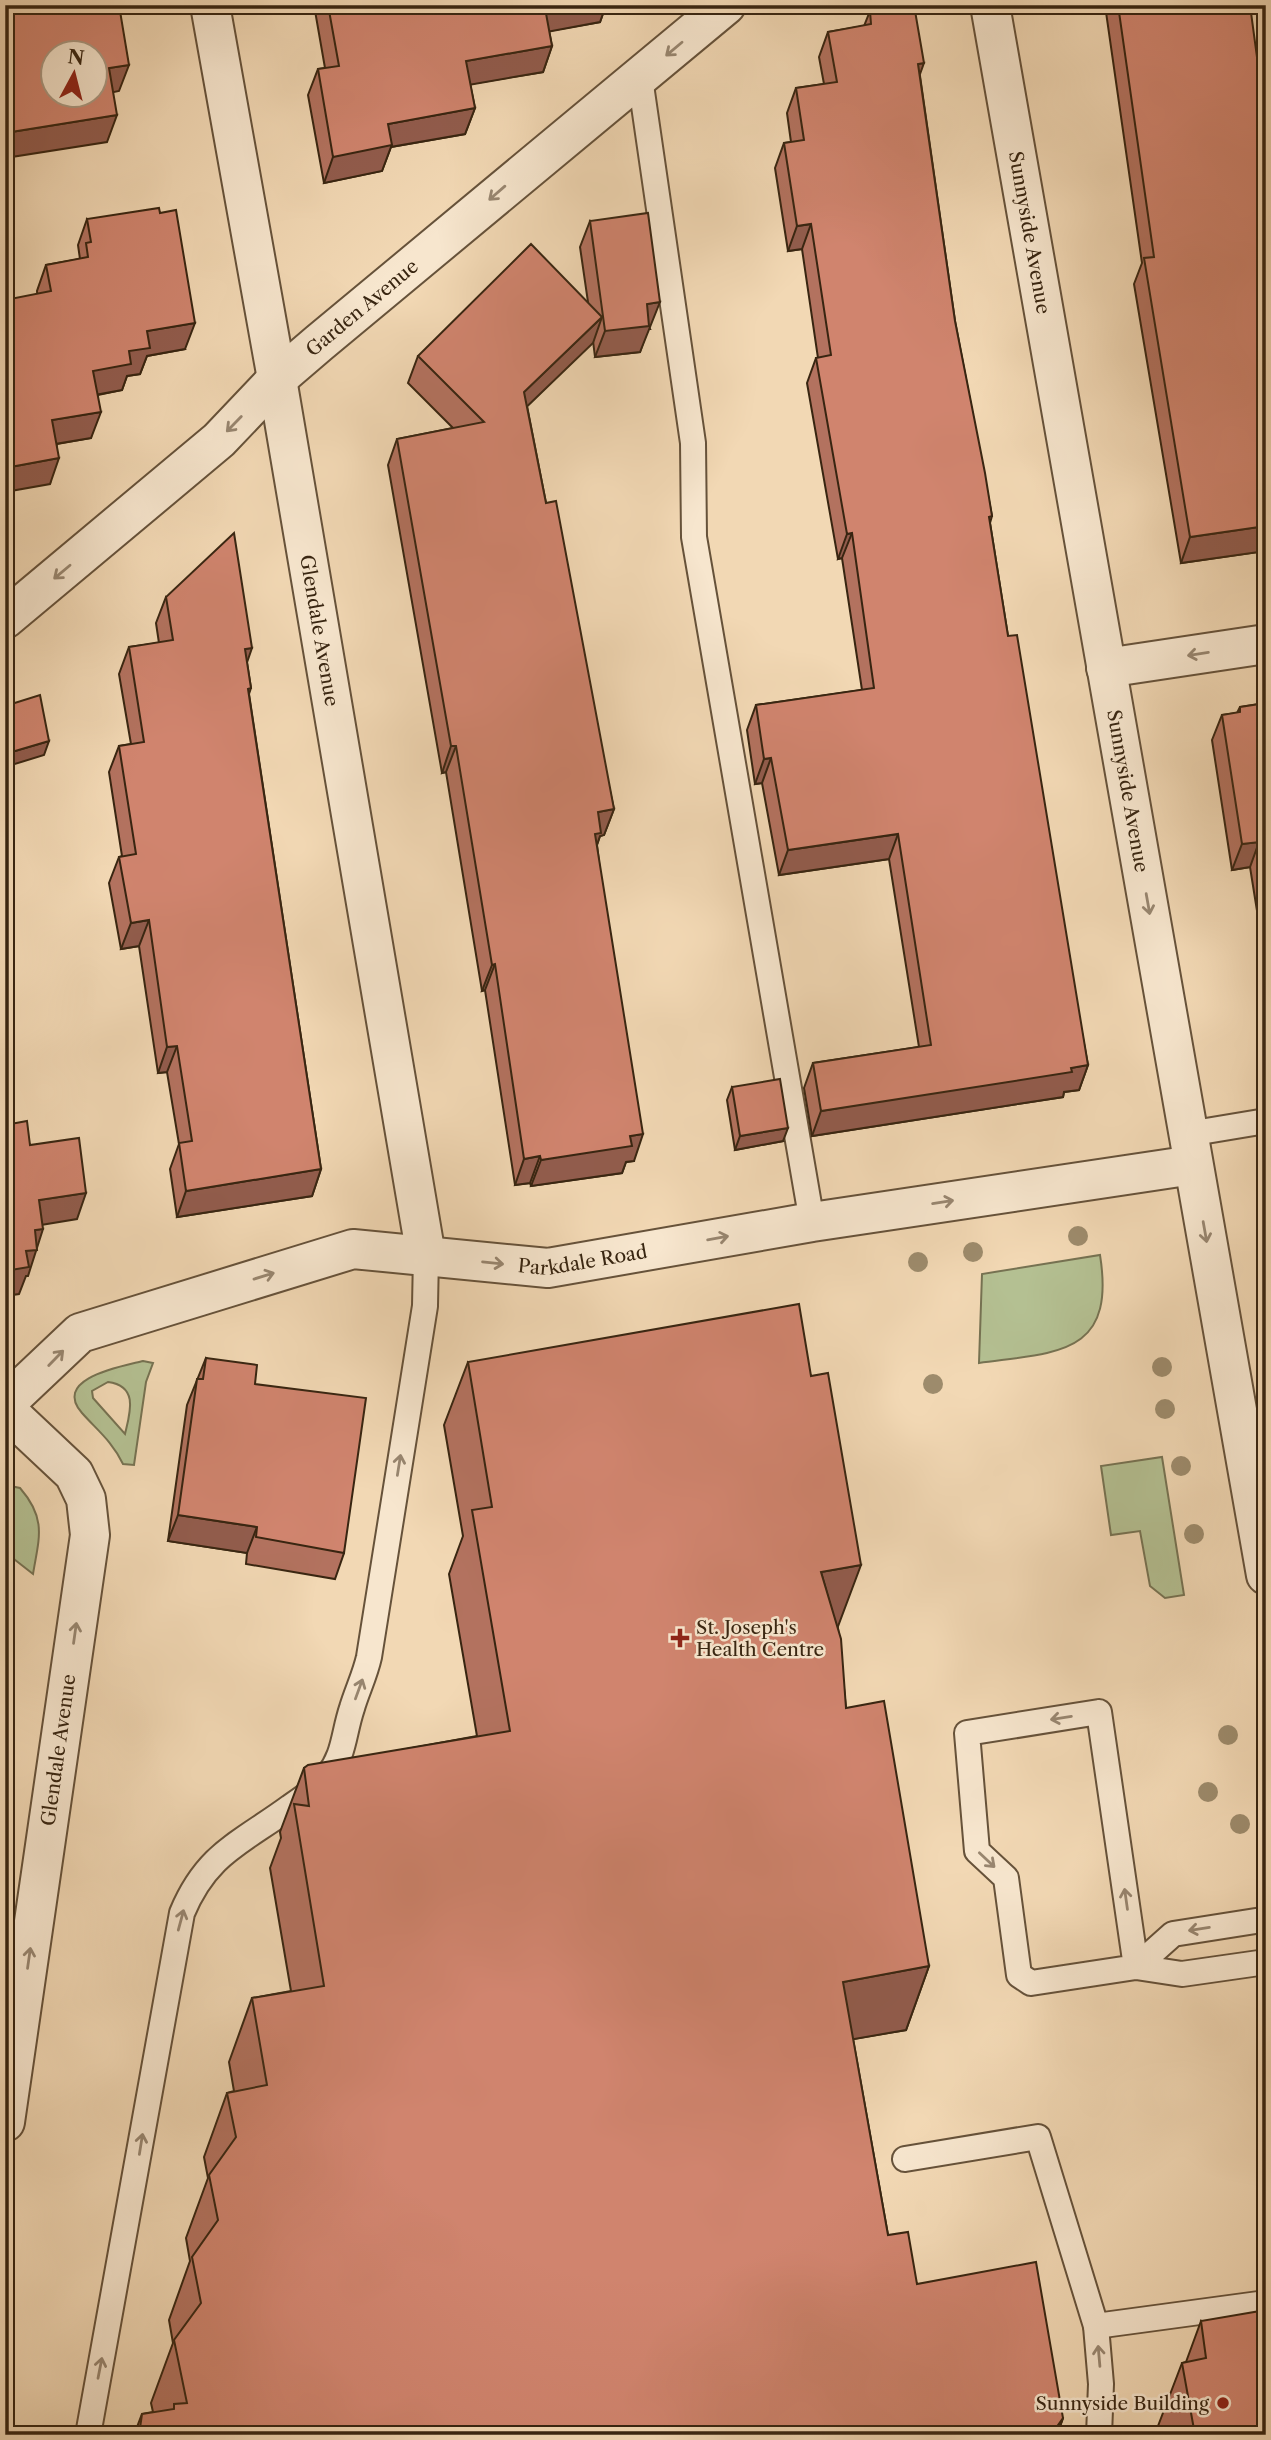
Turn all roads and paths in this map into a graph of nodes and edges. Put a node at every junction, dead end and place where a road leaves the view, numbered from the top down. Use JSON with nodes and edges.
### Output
{"nodes":[{"id":1,"x":210,"y":5,"type":"edge"},
{"id":2,"x":726,"y":5,"type":"edge"},
{"id":3,"x":990,"y":5,"type":"edge"},
{"id":4,"x":640,"y":78,"type":"junction"},
{"id":5,"x":277,"y":379,"type":"junction"},
{"id":6,"x":5,"y":619,"type":"edge"},
{"id":7,"x":1266,"y":644,"type":"edge"},
{"id":8,"x":1106,"y":668,"type":"junction"},
{"id":9,"x":1266,"y":1121,"type":"edge"},
{"id":10,"x":1191,"y":1150,"type":"junction"},
{"id":11,"x":812,"y":1222,"type":"junction"},
{"id":12,"x":426,"y":1256,"type":"junction"},
{"id":13,"x":5,"y":1406,"type":"edge"},
{"id":14,"x":1261,"y":1519,"type":"edge"},
{"id":15,"x":1266,"y":1575,"type":"edge"},
{"id":16,"x":1266,"y":1922,"type":"edge"},
{"id":17,"x":1266,"y":1962,"type":"edge"},
{"id":18,"x":1136,"y":1967,"type":"junction"},
{"id":19,"x":5,"y":2122,"type":"edge"},
{"id":20,"x":905,"y":2159,"type":"dead end"},
{"id":21,"x":1266,"y":2303,"type":"edge"},
{"id":22,"x":1096,"y":2326,"type":"junction"},
{"id":23,"x":88,"y":2435,"type":"edge"},
{"id":24,"x":1099,"y":2435,"type":"edge"}],
"edges":[{"from":1,"to":5,"type":"street","name":"Glendale Avenue"},
{"from":2,"to":4,"type":"street","name":"Garden Avenue","one_way":true},
{"from":3,"to":8,"type":"street","name":"Sunnyside Avenue"},
{"from":4,"to":5,"type":"street","name":"Garden Avenue","one_way":true},
{"from":4,"to":11,"type":"lane"},
{"from":5,"to":6,"type":"street","name":"Garden Avenue","one_way":true},
{"from":5,"to":12,"type":"street","name":"Glendale Avenue"},
{"from":7,"to":8,"type":"street","one_way":true},
{"from":8,"to":10,"type":"street","name":"Sunnyside Avenue","one_way":true},
{"from":9,"to":10,"type":"lane"},
{"from":11,"to":10,"type":"street","name":"Parkdale Road","one_way":true},
{"from":10,"to":14,"type":"street","name":"Sunnyside Avenue","one_way":true},
{"from":12,"to":11,"type":"street","name":"Parkdale Road","one_way":true},
{"from":13,"to":12,"type":"street","name":"Parkdale Road","one_way":true},
{"from":23,"to":12,"type":"lane","one_way":true},
{"from":19,"to":13,"type":"street","name":"Glendale Avenue","one_way":true},
{"from":14,"to":15,"type":"street","name":"Sunnyside Avenue"},
{"from":16,"to":18,"type":"lane","one_way":true},
{"from":17,"to":18,"type":"lane"},
{"from":18,"to":18,"type":"lane","one_way":true},
{"from":20,"to":22,"type":"lane"},
{"from":21,"to":22,"type":"lane"},
{"from":24,"to":22,"type":"lane","one_way":true}]}
